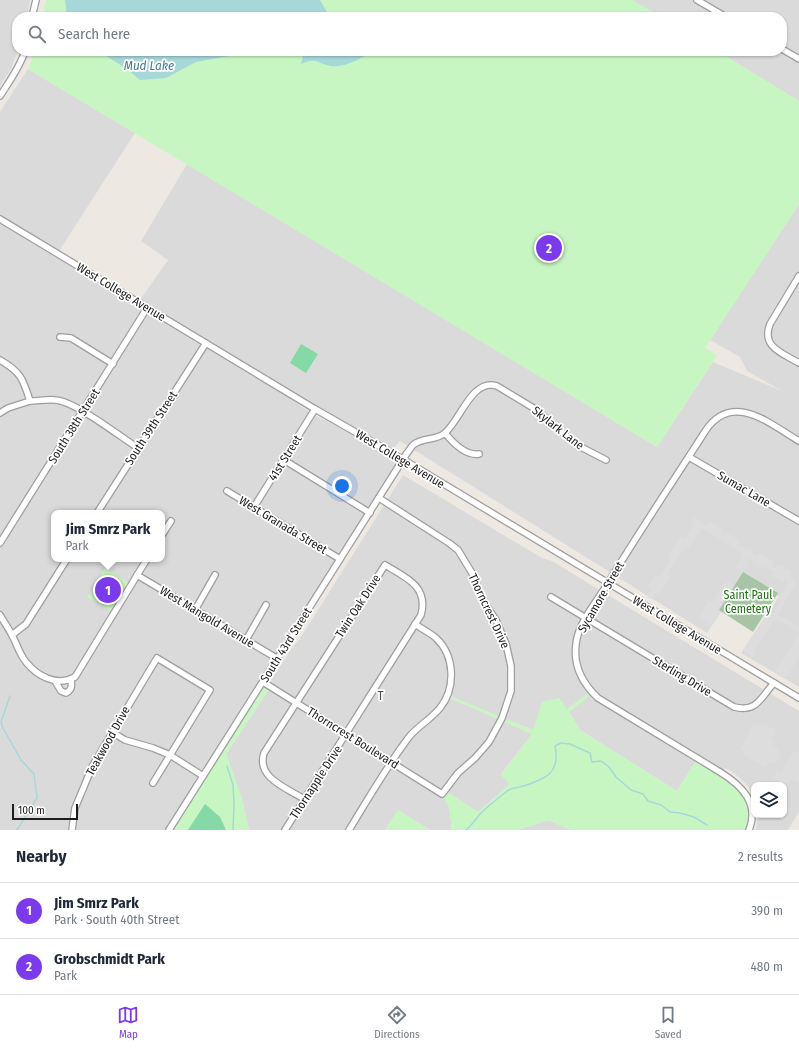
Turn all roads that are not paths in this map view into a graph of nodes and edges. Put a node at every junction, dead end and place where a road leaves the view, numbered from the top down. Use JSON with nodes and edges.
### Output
{"nodes":[{"id":1,"x":36,"y":0,"type":"edge"},
{"id":2,"x":697,"y":0,"type":"edge"},
{"id":3,"x":33,"y":12,"type":"edge"},
{"id":4,"x":717,"y":12,"type":"edge"},
{"id":5,"x":787,"y":52,"type":"edge"},
{"id":6,"x":23,"y":56,"type":"edge"},
{"id":7,"x":799,"y":59,"type":"edge"},
{"id":8,"x":0,"y":96,"type":"edge"},
{"id":9,"x":0,"y":220,"type":"edge"},
{"id":10,"x":799,"y":276,"type":"edge"},
{"id":11,"x":797,"y":283,"type":"edge"},
{"id":12,"x":147,"y":308,"type":"junction"},
{"id":13,"x":60,"y":337,"type":"dead end"},
{"id":14,"x":206,"y":343,"type":"junction"},
{"id":15,"x":0,"y":360,"type":"edge"},
{"id":16,"x":799,"y":363,"type":"edge"},
{"id":17,"x":113,"y":364,"type":"junction"},
{"id":18,"x":30,"y":402,"type":"junction"},
{"id":19,"x":315,"y":410,"type":"junction"},
{"id":20,"x":83,"y":411,"type":"junction"},
{"id":21,"x":0,"y":413,"type":"edge"},
{"id":22,"x":445,"y":433,"type":"junction"},
{"id":23,"x":799,"y":441,"type":"edge"},
{"id":24,"x":138,"y":448,"type":"junction"},
{"id":25,"x":479,"y":454,"type":"dead end"},
{"id":26,"x":689,"y":457,"type":"junction"},
{"id":27,"x":284,"y":460,"type":"junction"},
{"id":28,"x":404,"y":460,"type":"junction"},
{"id":29,"x":606,"y":460,"type":"dead end"},
{"id":30,"x":227,"y":491,"type":"dead end"},
{"id":31,"x":379,"y":498,"type":"junction"},
{"id":32,"x":254,"y":507,"type":"junction"},
{"id":33,"x":99,"y":510,"type":"edge"},
{"id":34,"x":370,"y":512,"type":"junction"},
{"id":35,"x":171,"y":521,"type":"dead end"},
{"id":36,"x":799,"y":521,"type":"edge"},
{"id":37,"x":165,"y":530,"type":"edge"},
{"id":38,"x":0,"y":543,"type":"edge"},
{"id":39,"x":340,"y":559,"type":"junction"},
{"id":40,"x":65,"y":562,"type":"edge"},
{"id":41,"x":145,"y":562,"type":"edge"},
{"id":42,"x":137,"y":575,"type":"junction"},
{"id":43,"x":215,"y":575,"type":"dead end"},
{"id":44,"x":608,"y":584,"type":"junction"},
{"id":45,"x":551,"y":597,"type":"dead end"},
{"id":46,"x":266,"y":605,"type":"dead end"},
{"id":47,"x":195,"y":610,"type":"junction"},
{"id":48,"x":0,"y":615,"type":"edge"},
{"id":49,"x":586,"y":618,"type":"junction"},
{"id":50,"x":415,"y":624,"type":"junction"},
{"id":51,"x":12,"y":635,"type":"junction"},
{"id":52,"x":246,"y":640,"type":"junction"},
{"id":53,"x":278,"y":659,"type":"junction"},
{"id":54,"x":73,"y":678,"type":"junction"},
{"id":55,"x":55,"y":681,"type":"junction"},
{"id":56,"x":263,"y":682,"type":"junction"},
{"id":57,"x":774,"y":683,"type":"junction"},
{"id":58,"x":799,"y":698,"type":"edge"},
{"id":59,"x":296,"y":702,"type":"junction"},
{"id":60,"x":112,"y":732,"type":"junction"},
{"id":61,"x":346,"y":734,"type":"junction"},
{"id":62,"x":170,"y":756,"type":"junction"},
{"id":63,"x":392,"y":762,"type":"junction"},
{"id":64,"x":203,"y":776,"type":"junction"},
{"id":65,"x":152,"y":783,"type":"dead end"},
{"id":66,"x":442,"y":794,"type":"joint"},
{"id":67,"x":304,"y":799,"type":"junction"},
{"id":68,"x":72,"y":830,"type":"edge"},
{"id":69,"x":169,"y":830,"type":"edge"},
{"id":70,"x":285,"y":830,"type":"edge"},
{"id":71,"x":349,"y":830,"type":"edge"},
{"id":72,"x":749,"y":830,"type":"edge"}],
"edges":[{"from":1,"to":3,"type":"street"},
{"from":2,"to":4,"type":"street"},
{"from":5,"to":7,"type":"street"},
{"from":6,"to":8,"type":"street"},
{"from":9,"to":12,"type":"street","name":"West College Avenue"},
{"from":10,"to":11,"type":"street"},
{"from":11,"to":16,"type":"street"},
{"from":12,"to":14,"type":"street","name":"West College Avenue"},
{"from":12,"to":17,"type":"street","name":"South 38th Street"},
{"from":13,"to":17,"type":"street"},
{"from":14,"to":19,"type":"street","name":"West College Avenue"},
{"from":14,"to":24,"type":"street","name":"South 39th Street"},
{"from":15,"to":18,"type":"street"},
{"from":17,"to":20,"type":"street","name":"South 38th Street"},
{"from":18,"to":20,"type":"street"},
{"from":18,"to":21,"type":"street"},
{"from":19,"to":27,"type":"street","name":"41st Street"},
{"from":19,"to":28,"type":"street","name":"West College Avenue"},
{"from":20,"to":24,"type":"street"},
{"from":20,"to":38,"type":"street","name":"South 38th Street"},
{"from":22,"to":25,"type":"street"},
{"from":22,"to":28,"type":"street"},
{"from":22,"to":29,"type":"street","name":"Skylark Lane"},
{"from":23,"to":26,"type":"street","name":"Sycamore Street"},
{"from":24,"to":33,"type":"street","name":"South 39th Street"},
{"from":26,"to":36,"type":"street","name":"Sumac Lane"},
{"from":26,"to":44,"type":"street","name":"Sycamore Street"},
{"from":27,"to":32,"type":"street","name":"41st Street"},
{"from":27,"to":34,"type":"street"},
{"from":28,"to":31,"type":"street","name":"South 43rd Street"},
{"from":28,"to":44,"type":"street","name":"West College Avenue"},
{"from":30,"to":32,"type":"street","name":"West Granada Street"},
{"from":31,"to":34,"type":"street","name":"South 43rd Street"},
{"from":31,"to":66,"type":"street","name":"Thorncrest Drive"},
{"from":32,"to":39,"type":"street","name":"West Granada Street"},
{"from":34,"to":39,"type":"street","name":"South 43rd Street"},
{"from":35,"to":37,"type":"street"},
{"from":39,"to":53,"type":"street","name":"South 43rd Street"},
{"from":40,"to":51,"type":"street"},
{"from":41,"to":42,"type":"street"},
{"from":42,"to":47,"type":"street","name":"West Mangold Avenue"},
{"from":42,"to":54,"type":"street"},
{"from":43,"to":47,"type":"street"},
{"from":44,"to":49,"type":"street","name":"Sycamore Street"},
{"from":44,"to":57,"type":"street","name":"West College Avenue"},
{"from":45,"to":49,"type":"street","name":"Sterling Drive"},
{"from":46,"to":52,"type":"street"},
{"from":47,"to":52,"type":"street","name":"West Mangold Avenue"},
{"from":48,"to":51,"type":"street"},
{"from":49,"to":57,"type":"street","name":"Sterling Drive"},
{"from":49,"to":72,"type":"street","name":"Sycamore Street"},
{"from":50,"to":59,"type":"street","name":"Twin Oak Drive"},
{"from":50,"to":61,"type":"street","name":"Twin Oak Drive"},
{"from":50,"to":63,"type":"street"},
{"from":51,"to":55,"type":"street"},
{"from":52,"to":53,"type":"street","name":"West Mangold Avenue"},
{"from":53,"to":56,"type":"street","name":"South 43rd Street"},
{"from":54,"to":55,"type":"street"},
{"from":54,"to":55,"type":"street"},
{"from":56,"to":59,"type":"street","name":"Thorncrest Boulevard"},
{"from":56,"to":64,"type":"street","name":"South 43rd Street"},
{"from":57,"to":58,"type":"street","name":"West College Avenue"},
{"from":59,"to":61,"type":"street","name":"Thorncrest Boulevard"},
{"from":59,"to":67,"type":"street"},
{"from":60,"to":62,"type":"street"},
{"from":60,"to":62,"type":"street","name":"Teakwood Drive"},
{"from":60,"to":68,"type":"street","name":"Teakwood Drive"},
{"from":61,"to":63,"type":"street","name":"Thorncrest Boulevard"},
{"from":61,"to":67,"type":"street","name":"Thornapple Drive"},
{"from":62,"to":64,"type":"street"},
{"from":62,"to":65,"type":"street"},
{"from":63,"to":66,"type":"street","name":"Thorncrest Boulevard"},
{"from":63,"to":71,"type":"street"},
{"from":64,"to":69,"type":"street","name":"South 43rd Street"},
{"from":67,"to":70,"type":"street","name":"Thornapple Drive"}]}
